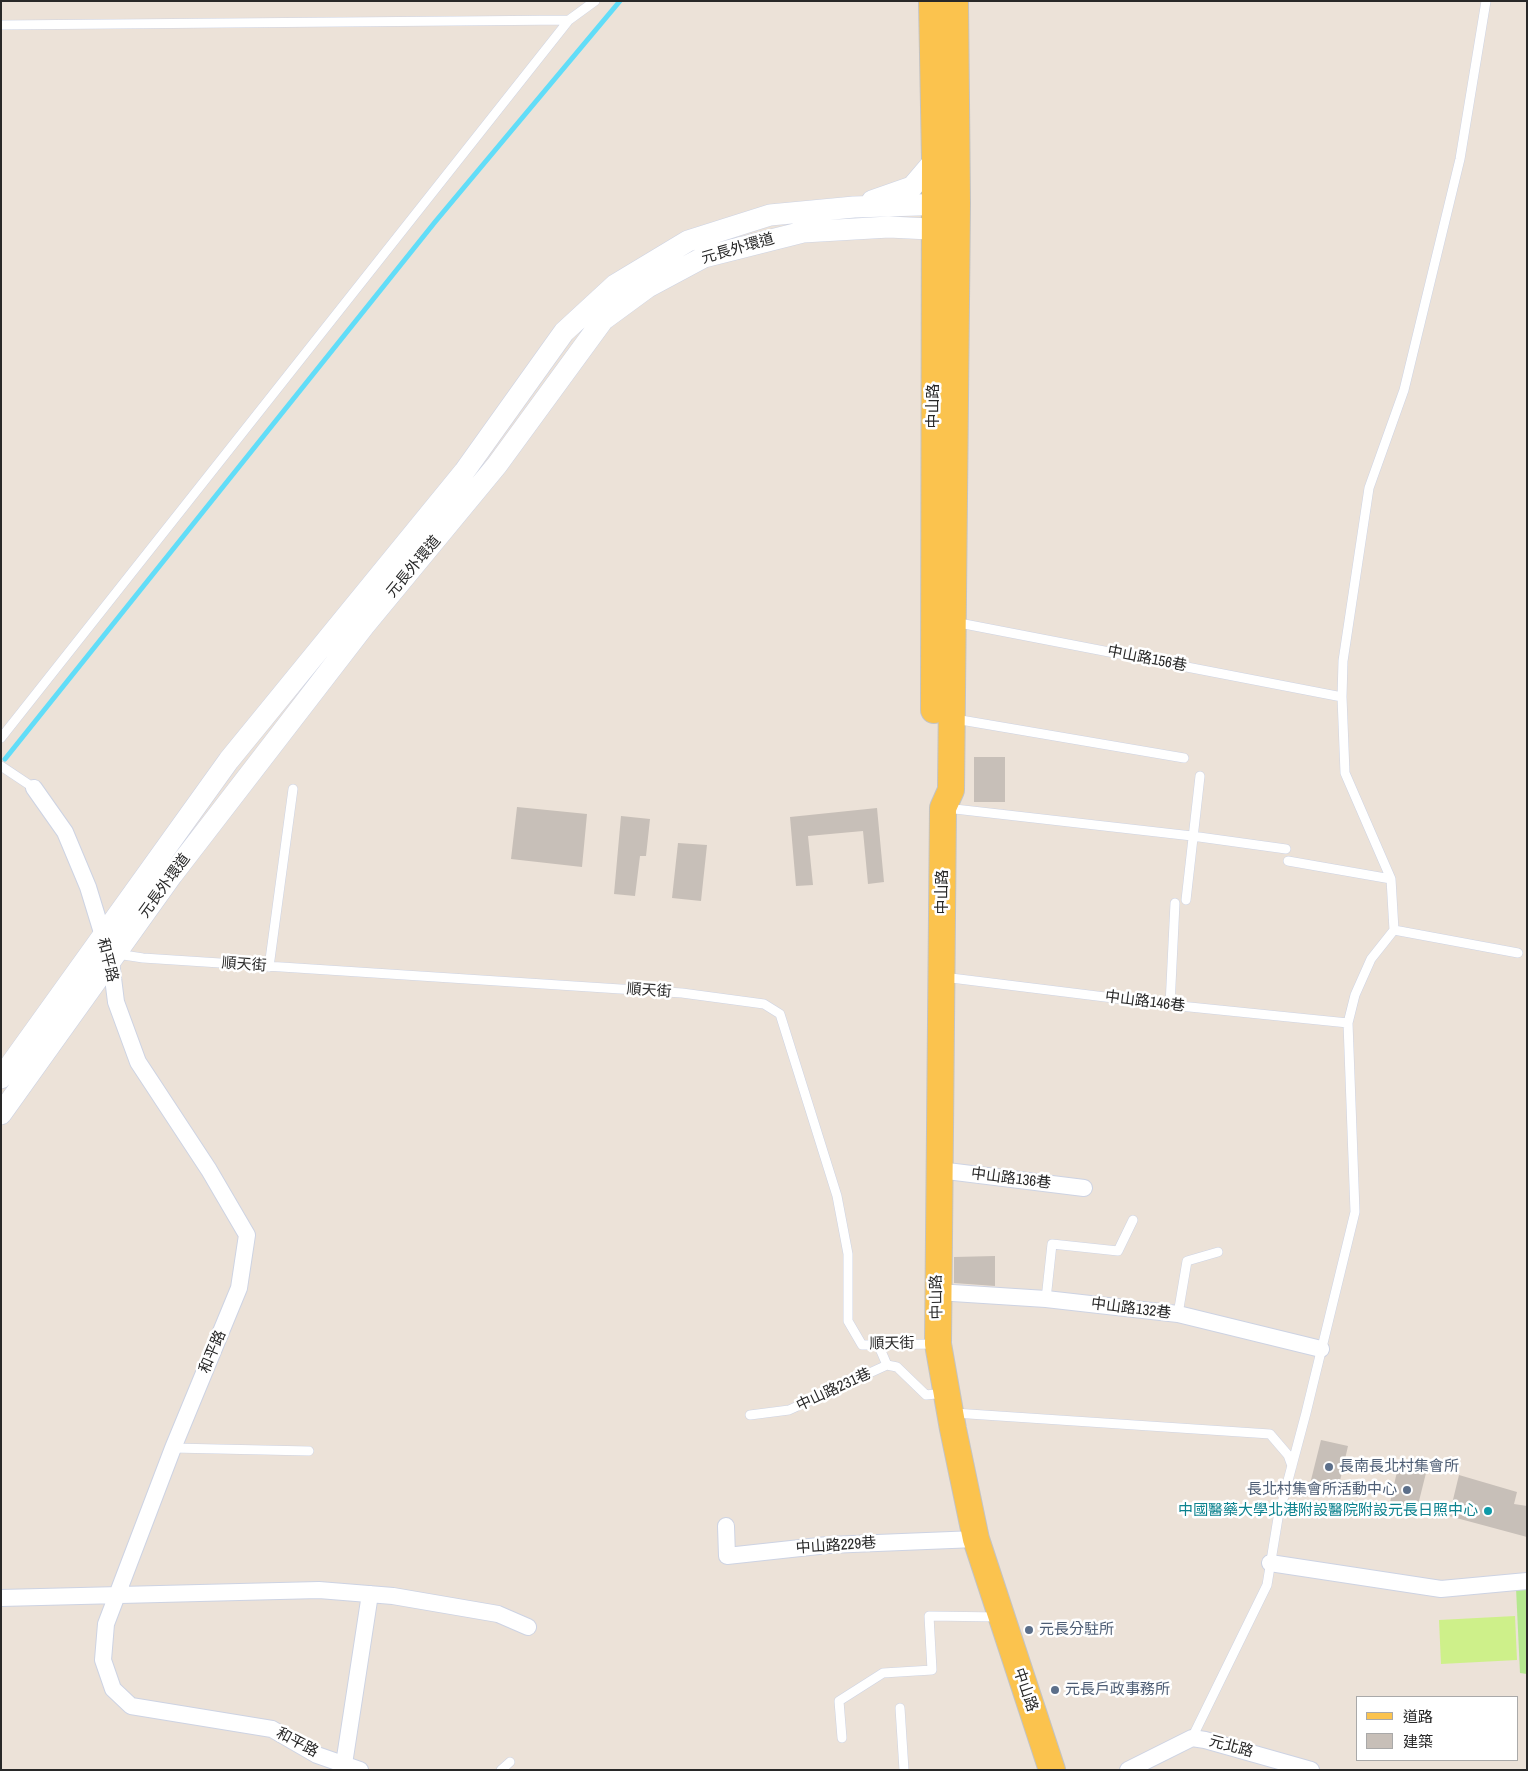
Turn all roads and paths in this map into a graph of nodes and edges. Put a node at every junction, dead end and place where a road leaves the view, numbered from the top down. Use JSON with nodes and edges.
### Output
{"nodes":[{"id":1,"x":594,"y":1,"type":"edge"},
{"id":2,"x":932,"y":1,"type":"edge"},
{"id":3,"x":955,"y":1,"type":"edge"},
{"id":4,"x":1486,"y":1,"type":"edge"},
{"id":5,"x":569,"y":20,"type":"junction"},
{"id":6,"x":1,"y":25,"type":"edge"},
{"id":7,"x":935,"y":160,"type":"junction"},
{"id":8,"x":854,"y":207,"type":"junction"},
{"id":9,"x":945,"y":217,"type":"junction"},
{"id":10,"x":953,"y":622,"type":"junction"},
{"id":11,"x":1342,"y":697,"type":"junction"},
{"id":12,"x":952,"y":719,"type":"junction"},
{"id":13,"x":1,"y":738,"type":"edge"},
{"id":14,"x":1184,"y":758,"type":"dead end"},
{"id":15,"x":1,"y":766,"type":"edge"},
{"id":16,"x":1200,"y":776,"type":"dead end"},
{"id":17,"x":34,"y":788,"type":"joint"},
{"id":18,"x":293,"y":789,"type":"dead end"},
{"id":19,"x":943,"y":808,"type":"junction"},
{"id":20,"x":1192,"y":836,"type":"junction"},
{"id":21,"x":1286,"y":850,"type":"dead end"},
{"id":22,"x":1288,"y":861,"type":"dead end"},
{"id":23,"x":1391,"y":878,"type":"junction"},
{"id":24,"x":1186,"y":900,"type":"dead end"},
{"id":25,"x":1175,"y":903,"type":"dead end"},
{"id":26,"x":1394,"y":930,"type":"junction"},
{"id":27,"x":101,"y":937,"type":"junction"},
{"id":28,"x":1518,"y":953,"type":"dead end"},
{"id":29,"x":114,"y":958,"type":"junction"},
{"id":30,"x":269,"y":967,"type":"junction"},
{"id":31,"x":942,"y":977,"type":"junction"},
{"id":32,"x":1170,"y":1005,"type":"junction"},
{"id":33,"x":1348,"y":1023,"type":"junction"},
{"id":34,"x":1,"y":1078,"type":"edge"},
{"id":35,"x":1,"y":1114,"type":"edge"},
{"id":36,"x":939,"y":1170,"type":"junction"},
{"id":37,"x":1084,"y":1188,"type":"dead end"},
{"id":38,"x":1133,"y":1220,"type":"dead end"},
{"id":39,"x":1218,"y":1252,"type":"dead end"},
{"id":40,"x":937,"y":1292,"type":"junction"},
{"id":41,"x":1046,"y":1299,"type":"junction"},
{"id":42,"x":1178,"y":1314,"type":"junction"},
{"id":43,"x":878,"y":1344,"type":"junction"},
{"id":44,"x":938,"y":1344,"type":"junction"},
{"id":45,"x":1321,"y":1349,"type":"junction"},
{"id":46,"x":887,"y":1365,"type":"junction"},
{"id":47,"x":949,"y":1403,"type":"junction"},
{"id":48,"x":750,"y":1415,"type":"dead end"},
{"id":49,"x":173,"y":1448,"type":"junction"},
{"id":50,"x":309,"y":1451,"type":"dead end"},
{"id":51,"x":1292,"y":1466,"type":"junction"},
{"id":52,"x":726,"y":1526,"type":"dead end"},
{"id":53,"x":976,"y":1539,"type":"junction"},
{"id":54,"x":1270,"y":1564,"type":"junction"},
{"id":55,"x":1527,"y":1581,"type":"edge"},
{"id":56,"x":118,"y":1594,"type":"junction"},
{"id":57,"x":370,"y":1594,"type":"junction"},
{"id":58,"x":1,"y":1598,"type":"edge"},
{"id":59,"x":1000,"y":1617,"type":"junction"},
{"id":60,"x":528,"y":1627,"type":"dead end"},
{"id":61,"x":900,"y":1708,"type":"dead end"},
{"id":62,"x":842,"y":1738,"type":"dead end"},
{"id":63,"x":1192,"y":1738,"type":"junction"},
{"id":64,"x":510,"y":1762,"type":"dead end"},
{"id":65,"x":344,"y":1764,"type":"junction"},
{"id":66,"x":1274,"y":1765,"type":"edge"},
{"id":67,"x":360,"y":1770,"type":"edge"},
{"id":68,"x":501,"y":1770,"type":"edge"},
{"id":69,"x":904,"y":1770,"type":"edge"},
{"id":70,"x":1052,"y":1770,"type":"edge"},
{"id":71,"x":1128,"y":1770,"type":"edge"},
{"id":72,"x":1310,"y":1770,"type":"edge"}],
"edges":[{"from":1,"to":5,"type":"lane"},
{"from":2,"to":7,"type":"main road","name":"中山路"},
{"from":3,"to":9,"type":"main road","name":"中山路"},
{"from":4,"to":11,"type":"lane"},
{"from":5,"to":6,"type":"lane"},
{"from":5,"to":13,"type":"lane"},
{"from":7,"to":8,"type":"street"},
{"from":7,"to":9,"type":"main road","name":"中山路"},
{"from":8,"to":9,"type":"street","name":"元長外環道"},
{"from":8,"to":27,"type":"street","name":"元長外環道"},
{"from":9,"to":10,"type":"main road","name":"中山路"},
{"from":9,"to":19,"type":"main road","name":"中山路"},
{"from":9,"to":29,"type":"street","name":"元長外環道"},
{"from":10,"to":11,"type":"lane","name":"中山路156巷"},
{"from":10,"to":12,"type":"main road","name":"中山路"},
{"from":11,"to":23,"type":"lane"},
{"from":12,"to":14,"type":"lane"},
{"from":12,"to":19,"type":"main road","name":"中山路"},
{"from":15,"to":17,"type":"lane"},
{"from":16,"to":20,"type":"lane"},
{"from":17,"to":27,"type":"street","name":"和平路"},
{"from":18,"to":30,"type":"lane"},
{"from":19,"to":20,"type":"lane"},
{"from":19,"to":31,"type":"main road","name":"中山路"},
{"from":20,"to":21,"type":"lane"},
{"from":20,"to":24,"type":"lane"},
{"from":22,"to":23,"type":"lane"},
{"from":23,"to":26,"type":"lane"},
{"from":25,"to":32,"type":"lane"},
{"from":26,"to":28,"type":"lane"},
{"from":26,"to":33,"type":"lane"},
{"from":27,"to":29,"type":"street","name":"和平路"},
{"from":27,"to":34,"type":"street","name":"元長外環道"},
{"from":29,"to":30,"type":"lane","name":"順天街"},
{"from":29,"to":35,"type":"street","name":"元長外環道"},
{"from":29,"to":49,"type":"street","name":"和平路"},
{"from":30,"to":43,"type":"lane","name":"順天街"},
{"from":31,"to":32,"type":"lane","name":"中山路146巷"},
{"from":31,"to":36,"type":"main road","name":"中山路"},
{"from":32,"to":33,"type":"lane","name":"中山路146巷"},
{"from":33,"to":45,"type":"lane"},
{"from":36,"to":37,"type":"street","name":"中山路136巷"},
{"from":36,"to":40,"type":"main road","name":"中山路"},
{"from":38,"to":41,"type":"lane"},
{"from":39,"to":42,"type":"lane"},
{"from":40,"to":41,"type":"street","name":"中山路132巷"},
{"from":40,"to":44,"type":"main road","name":"中山路"},
{"from":41,"to":42,"type":"street","name":"中山路132巷"},
{"from":42,"to":45,"type":"street","name":"中山路132巷"},
{"from":43,"to":44,"type":"lane","name":"順天街"},
{"from":43,"to":46,"type":"lane"},
{"from":44,"to":47,"type":"main road","name":"中山路"},
{"from":45,"to":51,"type":"lane"},
{"from":46,"to":47,"type":"lane"},
{"from":46,"to":48,"type":"lane","name":"中山路231巷"},
{"from":47,"to":51,"type":"lane"},
{"from":47,"to":53,"type":"main road","name":"中山路"},
{"from":49,"to":50,"type":"lane"},
{"from":49,"to":56,"type":"street","name":"和平路"},
{"from":51,"to":54,"type":"lane"},
{"from":52,"to":53,"type":"street","name":"中山路229巷"},
{"from":53,"to":59,"type":"main road","name":"中山路"},
{"from":54,"to":55,"type":"street"},
{"from":54,"to":63,"type":"lane"},
{"from":56,"to":57,"type":"street"},
{"from":56,"to":58,"type":"street"},
{"from":56,"to":65,"type":"street","name":"和平路"},
{"from":57,"to":60,"type":"street"},
{"from":57,"to":65,"type":"street"},
{"from":59,"to":62,"type":"lane"},
{"from":59,"to":70,"type":"main road","name":"中山路"},
{"from":61,"to":69,"type":"lane"},
{"from":63,"to":66,"type":"street","name":"元北路"},
{"from":63,"to":71,"type":"street","name":"元北路"},
{"from":64,"to":68,"type":"lane"},
{"from":65,"to":67,"type":"street","name":"和平路"},
{"from":66,"to":72,"type":"street","name":"元北路"}]}
